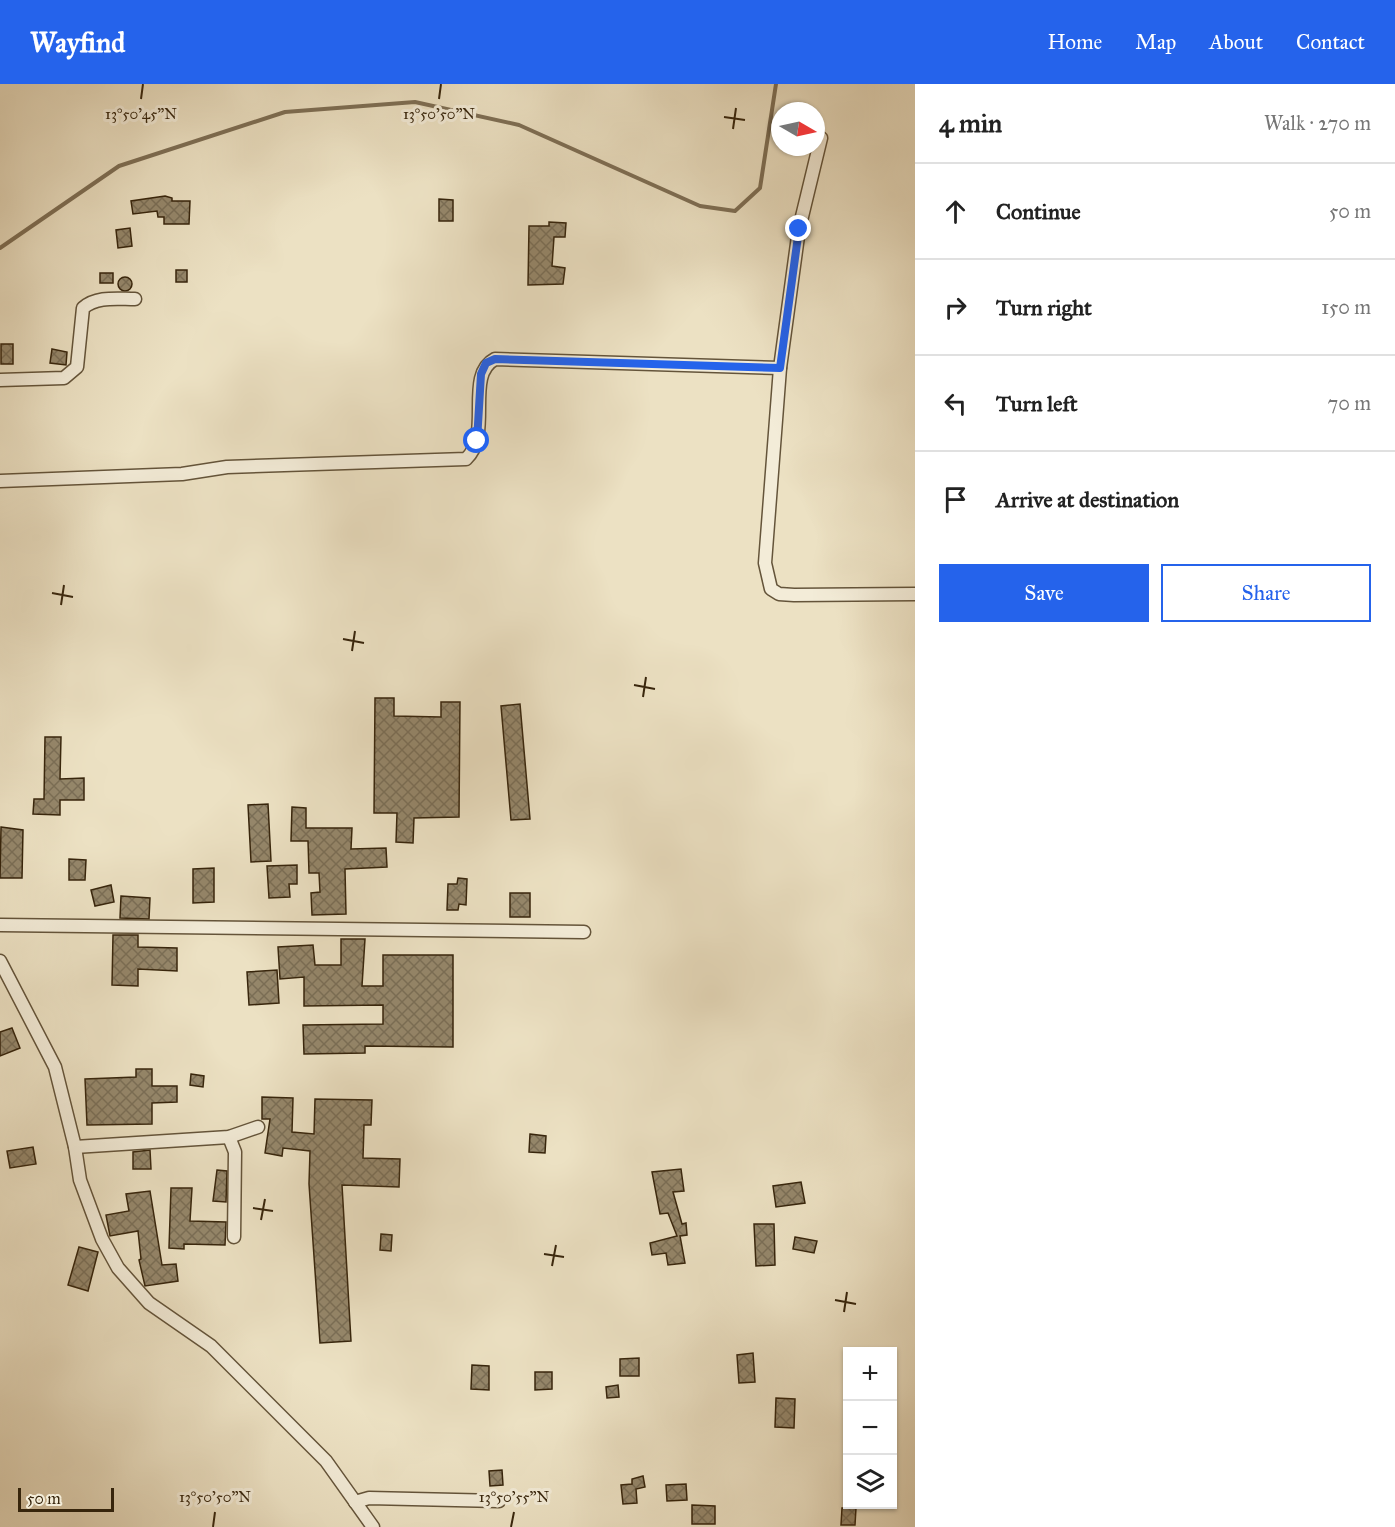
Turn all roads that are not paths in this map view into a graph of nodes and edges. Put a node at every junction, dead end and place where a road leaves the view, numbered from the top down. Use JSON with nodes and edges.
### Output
{"nodes":[{"id":1,"x":817,"y":156,"type":"edge"},
{"id":2,"x":135,"y":299,"type":"dead end"},
{"id":3,"x":780,"y":368,"type":"junction"},
{"id":4,"x":0,"y":380,"type":"edge"},
{"id":5,"x":0,"y":481,"type":"edge"},
{"id":6,"x":915,"y":594,"type":"edge"},
{"id":7,"x":0,"y":925,"type":"edge"},
{"id":8,"x":584,"y":932,"type":"dead end"},
{"id":9,"x":0,"y":962,"type":"edge"},
{"id":10,"x":258,"y":1127,"type":"dead end"},
{"id":11,"x":229,"y":1137,"type":"junction"},
{"id":12,"x":75,"y":1147,"type":"junction"},
{"id":13,"x":234,"y":1237,"type":"dead end"},
{"id":14,"x":498,"y":1501,"type":"dead end"},
{"id":15,"x":355,"y":1502,"type":"junction"},
{"id":16,"x":373,"y":1527,"type":"edge"}],
"edges":[{"from":1,"to":3,"type":"street"},
{"from":2,"to":4,"type":"street"},
{"from":3,"to":5,"type":"street"},
{"from":3,"to":6,"type":"street"},
{"from":7,"to":8,"type":"street"},
{"from":9,"to":12,"type":"street"},
{"from":10,"to":11,"type":"street"},
{"from":11,"to":12,"type":"street"},
{"from":11,"to":13,"type":"street"},
{"from":12,"to":15,"type":"street"},
{"from":14,"to":15,"type":"street"},
{"from":15,"to":16,"type":"street"}]}
